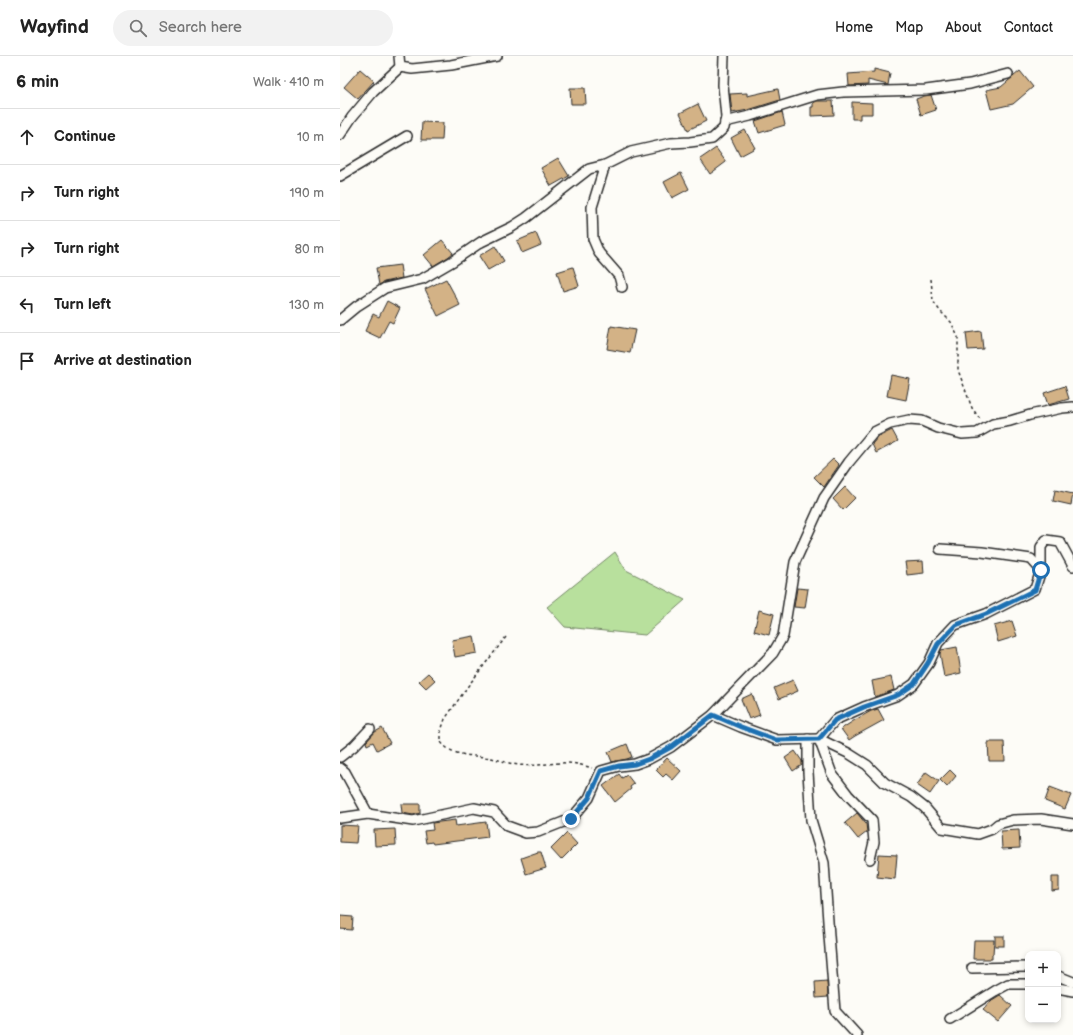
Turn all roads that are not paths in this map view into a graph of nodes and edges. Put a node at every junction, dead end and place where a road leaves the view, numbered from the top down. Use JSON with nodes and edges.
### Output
{"nodes":[{"id":1,"x":399,"y":56,"type":"edge"},
{"id":2,"x":497,"y":56,"type":"edge"},
{"id":3,"x":724,"y":56,"type":"edge"},
{"id":4,"x":400,"y":67,"type":"junction"},
{"id":5,"x":1008,"y":74,"type":"dead end"},
{"id":6,"x":725,"y":122,"type":"junction"},
{"id":7,"x":340,"y":135,"type":"edge"},
{"id":8,"x":407,"y":136,"type":"dead end"},
{"id":9,"x":605,"y":164,"type":"junction"},
{"id":10,"x":340,"y":176,"type":"edge"},
{"id":11,"x":622,"y":287,"type":"dead end"},
{"id":12,"x":340,"y":320,"type":"edge"},
{"id":13,"x":1073,"y":407,"type":"edge"},
{"id":14,"x":940,"y":550,"type":"dead end"},
{"id":15,"x":1073,"y":566,"type":"edge"},
{"id":16,"x":1041,"y":570,"type":"junction"},
{"id":17,"x":713,"y":715,"type":"junction"},
{"id":18,"x":370,"y":729,"type":"dead end"},
{"id":19,"x":808,"y":739,"type":"junction"},
{"id":20,"x":819,"y":739,"type":"junction"},
{"id":21,"x":340,"y":757,"type":"edge"},
{"id":22,"x":340,"y":768,"type":"edge"},
{"id":23,"x":368,"y":814,"type":"junction"},
{"id":24,"x":340,"y":818,"type":"edge"},
{"id":25,"x":1073,"y":824,"type":"edge"},
{"id":26,"x":870,"y":859,"type":"dead end"},
{"id":27,"x":1025,"y":967,"type":"edge"},
{"id":28,"x":972,"y":968,"type":"dead end"},
{"id":29,"x":1061,"y":977,"type":"edge"},
{"id":30,"x":1073,"y":982,"type":"edge"},
{"id":31,"x":1025,"y":984,"type":"edge"},
{"id":32,"x":1061,"y":989,"type":"edge"},
{"id":33,"x":1073,"y":991,"type":"edge"},
{"id":34,"x":950,"y":1019,"type":"dead end"},
{"id":35,"x":857,"y":1035,"type":"edge"}],
"edges":[{"from":1,"to":4,"type":"street"},
{"from":2,"to":4,"type":"street"},
{"from":3,"to":6,"type":"street"},
{"from":4,"to":7,"type":"street"},
{"from":5,"to":6,"type":"street"},
{"from":6,"to":9,"type":"street"},
{"from":8,"to":10,"type":"street"},
{"from":9,"to":11,"type":"street"},
{"from":9,"to":12,"type":"street"},
{"from":13,"to":17,"type":"street"},
{"from":14,"to":16,"type":"street"},
{"from":15,"to":16,"type":"street"},
{"from":16,"to":20,"type":"street"},
{"from":17,"to":19,"type":"street"},
{"from":17,"to":23,"type":"street"},
{"from":18,"to":21,"type":"street"},
{"from":19,"to":20,"type":"street"},
{"from":19,"to":35,"type":"street"},
{"from":20,"to":25,"type":"street"},
{"from":20,"to":26,"type":"street"},
{"from":22,"to":23,"type":"street"},
{"from":23,"to":24,"type":"street"},
{"from":27,"to":28,"type":"street"},
{"from":29,"to":30,"type":"street"},
{"from":31,"to":34,"type":"street"},
{"from":32,"to":33,"type":"street"}]}
